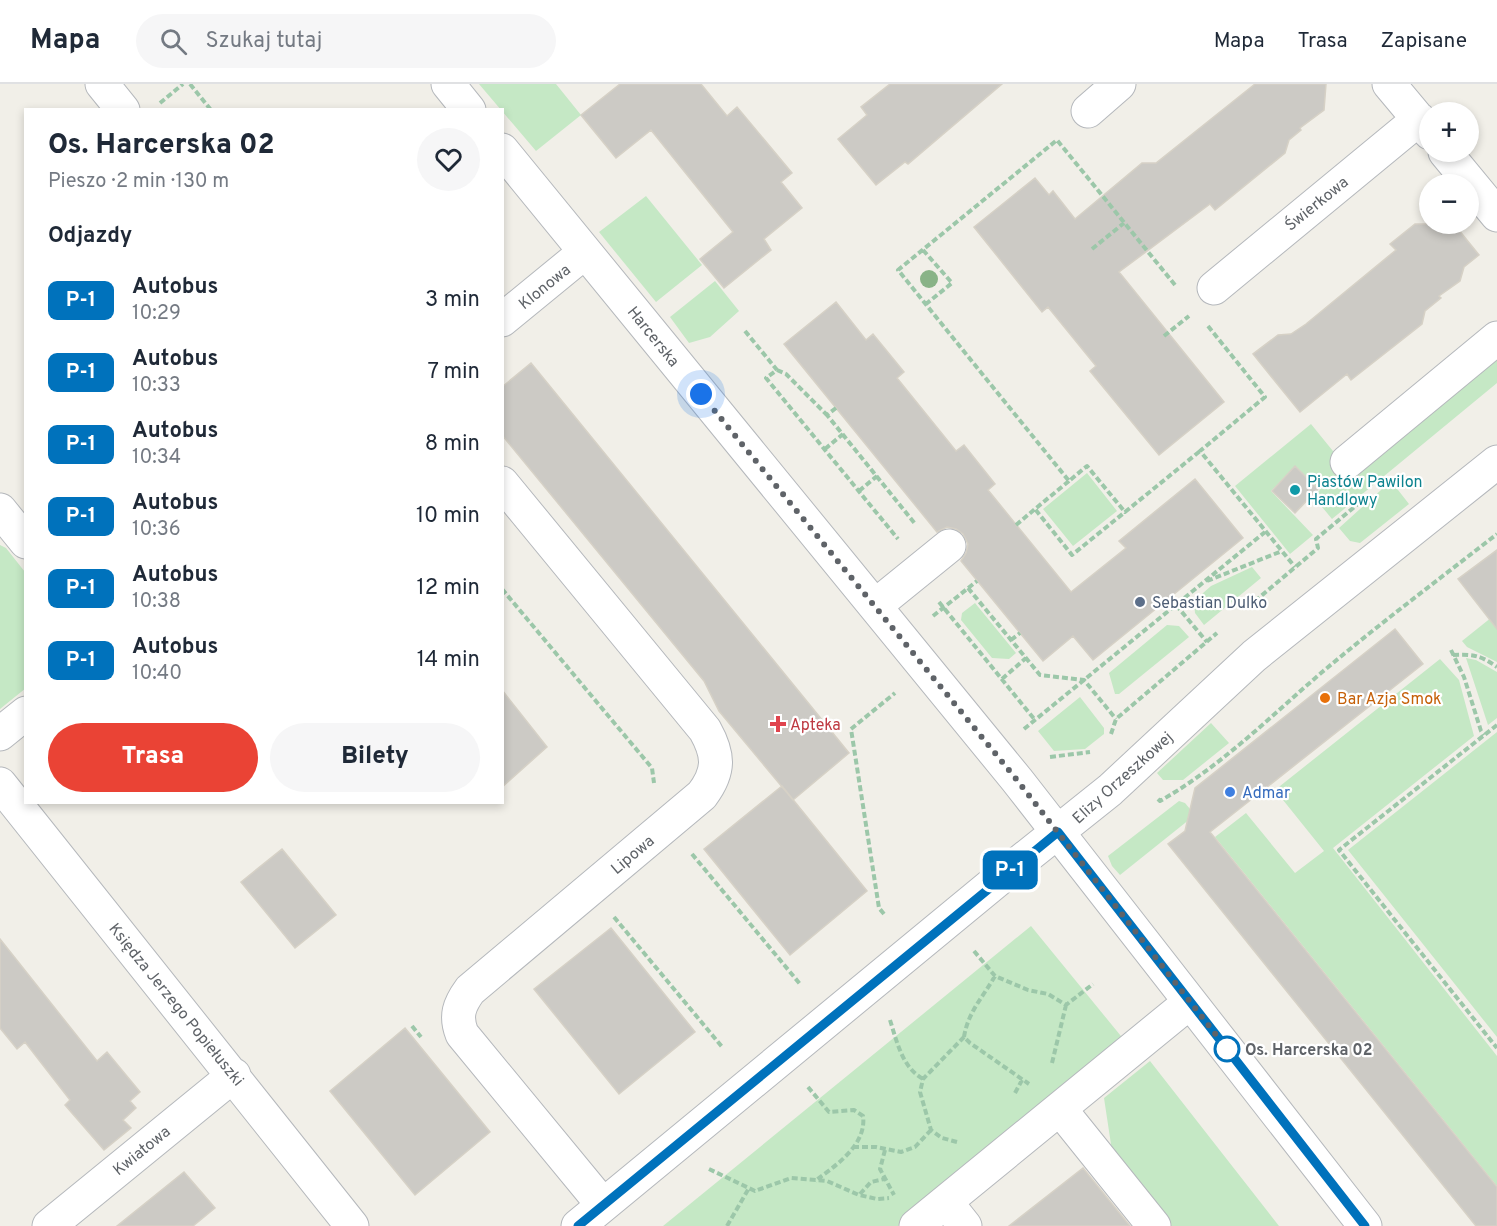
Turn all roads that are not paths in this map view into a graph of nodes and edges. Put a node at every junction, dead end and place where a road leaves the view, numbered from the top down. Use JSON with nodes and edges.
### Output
{"nodes":[{"id":1,"x":102,"y":84,"type":"edge"},
{"id":2,"x":448,"y":84,"type":"edge"},
{"id":3,"x":1119,"y":84,"type":"edge"},
{"id":4,"x":1389,"y":84,"type":"edge"},
{"id":5,"x":121,"y":108,"type":"edge"},
{"id":6,"x":467,"y":108,"type":"edge"},
{"id":7,"x":1088,"y":111,"type":"dead end"},
{"id":8,"x":1419,"y":120,"type":"edge"},
{"id":9,"x":1419,"y":130,"type":"edge"},
{"id":10,"x":504,"y":152,"type":"edge"},
{"id":11,"x":1453,"y":162,"type":"edge"},
{"id":12,"x":1497,"y":215,"type":"edge"},
{"id":13,"x":585,"y":252,"type":"junction"},
{"id":14,"x":1205,"y":299,"type":"road end"},
{"id":15,"x":504,"y":318,"type":"edge"},
{"id":16,"x":1497,"y":338,"type":"edge"},
{"id":17,"x":1347,"y":462,"type":"dead end"},
{"id":18,"x":1497,"y":462,"type":"edge"},
{"id":19,"x":504,"y":485,"type":"edge"},
{"id":20,"x":1,"y":512,"type":"edge"},
{"id":21,"x":24,"y":540,"type":"edge"},
{"id":22,"x":949,"y":546,"type":"dead end"},
{"id":23,"x":875,"y":606,"type":"junction"},
{"id":24,"x":24,"y":715,"type":"edge"},
{"id":25,"x":0,"y":734,"type":"edge"},
{"id":26,"x":0,"y":783,"type":"edge"},
{"id":27,"x":1058,"y":832,"type":"junction"},
{"id":28,"x":1190,"y":1002,"type":"junction"},
{"id":29,"x":234,"y":1075,"type":"junction"},
{"id":30,"x":1052,"y":1103,"type":"junction"},
{"id":31,"x":603,"y":1205,"type":"junction"},
{"id":32,"x":955,"y":1214,"type":"edge"},
{"id":33,"x":49,"y":1226,"type":"edge"},
{"id":34,"x":352,"y":1226,"type":"edge"},
{"id":35,"x":578,"y":1226,"type":"edge"},
{"id":36,"x":916,"y":1226,"type":"edge"},
{"id":37,"x":1154,"y":1226,"type":"edge"},
{"id":38,"x":1365,"y":1226,"type":"edge"}],
"edges":[{"from":1,"to":5,"type":"street"},
{"from":2,"to":6,"type":"street"},
{"from":3,"to":7,"type":"street"},
{"from":4,"to":8,"type":"street"},
{"from":9,"to":14,"type":"street","name":"Świerkowa"},
{"from":10,"to":13,"type":"street","name":"Harcerska"},
{"from":11,"to":12,"type":"street"},
{"from":13,"to":15,"type":"street","name":"Klonowa"},
{"from":13,"to":23,"type":"street","name":"Harcerska"},
{"from":16,"to":17,"type":"street"},
{"from":18,"to":27,"type":"street","name":"Elizy Orzeszkowej"},
{"from":19,"to":31,"type":"street","name":"Lipowa"},
{"from":20,"to":21,"type":"street"},
{"from":22,"to":23,"type":"street"},
{"from":23,"to":27,"type":"street","name":"Harcerska"},
{"from":24,"to":25,"type":"street"},
{"from":26,"to":29,"type":"street","name":"Księdza Jerzego Popiełuszki"},
{"from":27,"to":28,"type":"street","name":"Harcerska"},
{"from":27,"to":31,"type":"street","name":"Elizy Orzeszkowej"},
{"from":28,"to":30,"type":"street"},
{"from":28,"to":38,"type":"street","name":"Harcerska"},
{"from":29,"to":33,"type":"street","name":"Kwiatowa"},
{"from":29,"to":34,"type":"street","name":"Księdza Jerzego Popiełuszki"},
{"from":30,"to":32,"type":"street"},
{"from":30,"to":37,"type":"street"},
{"from":31,"to":35,"type":"street","name":"Elizy Orzeszkowej"},
{"from":32,"to":36,"type":"street"}]}
